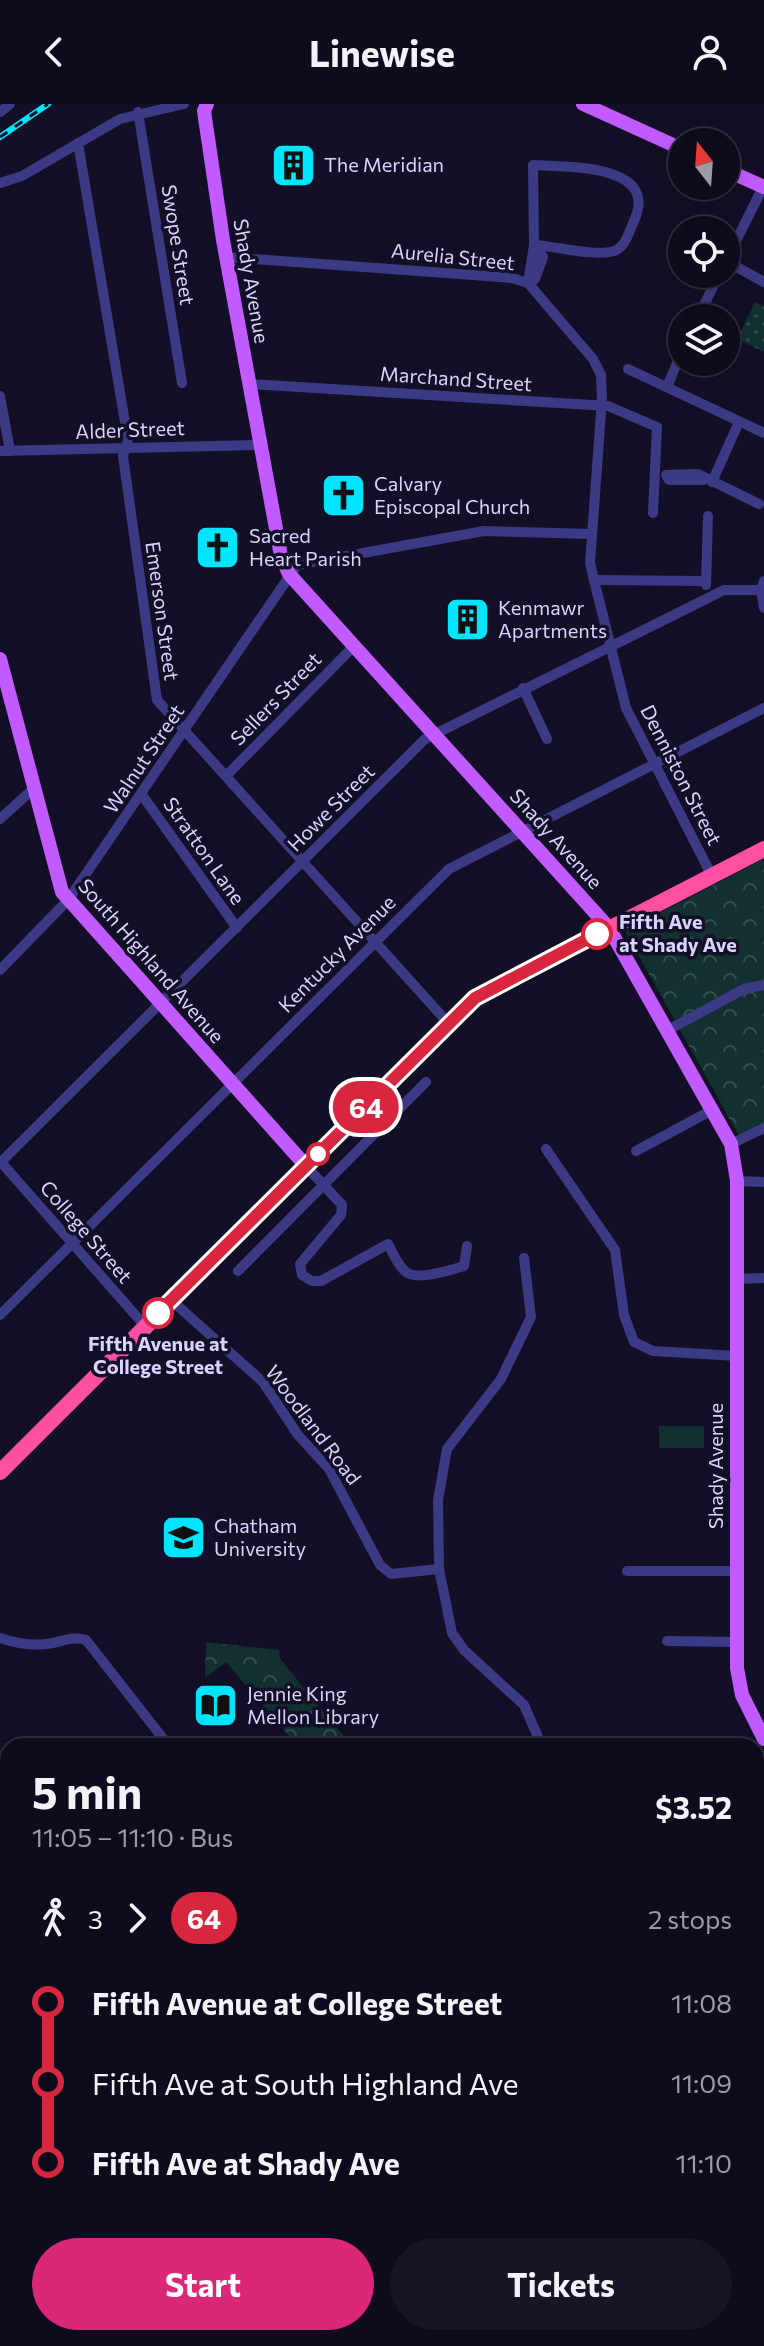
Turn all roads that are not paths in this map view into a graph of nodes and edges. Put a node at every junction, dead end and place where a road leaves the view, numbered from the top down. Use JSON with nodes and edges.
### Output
{"nodes":[{"id":1,"x":10,"y":104,"type":"edge"},
{"id":2,"x":184,"y":104,"type":"edge"},
{"id":3,"x":207,"y":104,"type":"edge"},
{"id":4,"x":583,"y":104,"type":"edge"},
{"id":5,"x":0,"y":112,"type":"edge"},
{"id":6,"x":138,"y":112,"type":"junction"},
{"id":7,"x":78,"y":143,"type":"junction"},
{"id":8,"x":668,"y":143,"type":"edge"},
{"id":9,"x":740,"y":176,"type":"edge"},
{"id":10,"x":0,"y":183,"type":"edge"},
{"id":11,"x":764,"y":187,"type":"edge"},
{"id":12,"x":740,"y":234,"type":"edge"},
{"id":13,"x":534,"y":245,"type":"junction"},
{"id":14,"x":226,"y":257,"type":"junction"},
{"id":15,"x":740,"y":269,"type":"edge"},
{"id":16,"x":764,"y":282,"type":"edge"},
{"id":17,"x":528,"y":283,"type":"junction"},
{"id":18,"x":628,"y":369,"type":"dead end"},
{"id":19,"x":672,"y":376,"type":"edge"},
{"id":20,"x":182,"y":383,"type":"dead end"},
{"id":21,"x":249,"y":384,"type":"junction"},
{"id":22,"x":667,"y":387,"type":"junction"},
{"id":23,"x":0,"y":396,"type":"edge"},
{"id":24,"x":601,"y":407,"type":"junction"},
{"id":25,"x":739,"y":422,"type":"junction"},
{"id":26,"x":764,"y":433,"type":"edge"},
{"id":27,"x":260,"y":445,"type":"junction"},
{"id":28,"x":126,"y":449,"type":"junction"},
{"id":29,"x":5,"y":451,"type":"edge"},
{"id":30,"x":759,"y":504,"type":"dead end"},
{"id":31,"x":653,"y":513,"type":"dead end"},
{"id":32,"x":708,"y":516,"type":"dead end"},
{"id":33,"x":592,"y":534,"type":"junction"},
{"id":34,"x":289,"y":574,"type":"junction"},
{"id":35,"x":594,"y":580,"type":"junction"},
{"id":36,"x":705,"y":581,"type":"junction"},
{"id":37,"x":762,"y":586,"type":"edge"},
{"id":38,"x":711,"y":596,"type":"junction"},
{"id":39,"x":764,"y":608,"type":"edge"},
{"id":40,"x":610,"y":645,"type":"junction"},
{"id":41,"x":353,"y":647,"type":"junction"},
{"id":42,"x":0,"y":659,"type":"edge"},
{"id":43,"x":523,"y":688,"type":"junction"},
{"id":44,"x":764,"y":708,"type":"edge"},
{"id":45,"x":184,"y":730,"type":"junction"},
{"id":46,"x":433,"y":733,"type":"junction"},
{"id":47,"x":547,"y":739,"type":"dead end"},
{"id":48,"x":653,"y":764,"type":"junction"},
{"id":49,"x":226,"y":776,"type":"junction"},
{"id":50,"x":33,"y":789,"type":"junction"},
{"id":51,"x":142,"y":795,"type":"junction"},
{"id":52,"x":0,"y":819,"type":"edge"},
{"id":53,"x":523,"y":831,"type":"junction"},
{"id":54,"x":764,"y":849,"type":"edge"},
{"id":55,"x":301,"y":863,"type":"junction"},
{"id":56,"x":712,"y":876,"type":"junction"},
{"id":57,"x":68,"y":900,"type":"junction"},
{"id":58,"x":237,"y":928,"type":"junction"},
{"id":59,"x":609,"y":928,"type":"junction"},
{"id":60,"x":374,"y":943,"type":"junction"},
{"id":61,"x":0,"y":970,"type":"edge"},
{"id":62,"x":764,"y":985,"type":"edge"},
{"id":63,"x":160,"y":1004,"type":"junction"},
{"id":64,"x":450,"y":1025,"type":"junction"},
{"id":65,"x":668,"y":1030,"type":"junction"},
{"id":66,"x":426,"y":1082,"type":"dead end"},
{"id":67,"x":232,"y":1083,"type":"junction"},
{"id":68,"x":714,"y":1109,"type":"junction"},
{"id":69,"x":764,"y":1128,"type":"edge"},
{"id":70,"x":731,"y":1144,"type":"junction"},
{"id":71,"x":546,"y":1149,"type":"dead end"},
{"id":72,"x":636,"y":1151,"type":"dead end"},
{"id":73,"x":0,"y":1162,"type":"edge"},
{"id":74,"x":306,"y":1166,"type":"junction"},
{"id":75,"x":737,"y":1181,"type":"junction"},
{"id":76,"x":764,"y":1182,"type":"edge"},
{"id":77,"x":324,"y":1185,"type":"junction"},
{"id":78,"x":73,"y":1244,"type":"junction"},
{"id":79,"x":467,"y":1246,"type":"dead end"},
{"id":80,"x":524,"y":1258,"type":"dead end"},
{"id":81,"x":238,"y":1271,"type":"dead end"},
{"id":82,"x":764,"y":1278,"type":"edge"},
{"id":83,"x":737,"y":1279,"type":"junction"},
{"id":84,"x":171,"y":1300,"type":"junction"},
{"id":85,"x":0,"y":1315,"type":"edge"},
{"id":86,"x":145,"y":1326,"type":"junction"},
{"id":87,"x":737,"y":1356,"type":"junction"},
{"id":88,"x":0,"y":1472,"type":"edge"},
{"id":89,"x":439,"y":1569,"type":"junction"},
{"id":90,"x":627,"y":1571,"type":"dead end"},
{"id":91,"x":736,"y":1571,"type":"junction"},
{"id":92,"x":0,"y":1638,"type":"edge"},
{"id":93,"x":667,"y":1641,"type":"dead end"},
{"id":94,"x":736,"y":1642,"type":"junction"},
{"id":95,"x":163,"y":1738,"type":"edge"},
{"id":96,"x":538,"y":1738,"type":"edge"},
{"id":97,"x":764,"y":1738,"type":"edge"}],
"edges":[{"from":1,"to":5,"type":"street"},
{"from":2,"to":6,"type":"street"},
{"from":3,"to":14,"type":"main road","name":"Shady Avenue"},
{"from":4,"to":8,"type":"main road"},
{"from":6,"to":7,"type":"street"},
{"from":6,"to":20,"type":"street","name":"Swope Street"},
{"from":7,"to":10,"type":"street"},
{"from":7,"to":28,"type":"street","name":"Emerson Street"},
{"from":9,"to":11,"type":"main road"},
{"from":11,"to":12,"type":"street"},
{"from":13,"to":13,"type":"street"},
{"from":13,"to":17,"type":"street"},
{"from":14,"to":17,"type":"street","name":"Aurelia Street"},
{"from":14,"to":21,"type":"main road","name":"Shady Avenue"},
{"from":15,"to":16,"type":"street"},
{"from":17,"to":24,"type":"street","name":"Aurelia Street"},
{"from":18,"to":22,"type":"street"},
{"from":19,"to":22,"type":"street"},
{"from":21,"to":24,"type":"street","name":"Marchand Street"},
{"from":21,"to":27,"type":"main road","name":"Shady Avenue"},
{"from":22,"to":25,"type":"street"},
{"from":23,"to":29,"type":"street"},
{"from":24,"to":31,"type":"street","name":"Marchand Street"},
{"from":24,"to":33,"type":"street","name":"Denniston Street"},
{"from":25,"to":26,"type":"street"},
{"from":25,"to":30,"type":"street"},
{"from":27,"to":28,"type":"street","name":"Alder Street"},
{"from":27,"to":34,"type":"main road","name":"Shady Avenue"},
{"from":28,"to":29,"type":"street","name":"Alder Street"},
{"from":28,"to":45,"type":"street","name":"Emerson Street"},
{"from":32,"to":36,"type":"street"},
{"from":33,"to":34,"type":"street"},
{"from":33,"to":35,"type":"street","name":"Denniston Street"},
{"from":34,"to":41,"type":"main road","name":"Shady Avenue"},
{"from":34,"to":45,"type":"street","name":"Walnut Street"},
{"from":35,"to":36,"type":"street"},
{"from":35,"to":40,"type":"street","name":"Denniston Street"},
{"from":36,"to":38,"type":"street"},
{"from":37,"to":38,"type":"street","name":"Howe Street"},
{"from":37,"to":39,"type":"street"},
{"from":38,"to":40,"type":"street","name":"Howe Street"},
{"from":40,"to":43,"type":"street","name":"Howe Street"},
{"from":40,"to":48,"type":"street","name":"Denniston Street"},
{"from":41,"to":46,"type":"main road","name":"Shady Avenue"},
{"from":41,"to":49,"type":"street","name":"Sellers Street"},
{"from":42,"to":50,"type":"main road","name":"South Highland Avenue"},
{"from":43,"to":46,"type":"street","name":"Howe Street"},
{"from":43,"to":47,"type":"street"},
{"from":44,"to":48,"type":"street","name":"Kentucky Avenue"},
{"from":45,"to":49,"type":"street","name":"Emerson Street"},
{"from":45,"to":51,"type":"street","name":"Walnut Street"},
{"from":46,"to":53,"type":"main road","name":"Shady Avenue"},
{"from":46,"to":55,"type":"street","name":"Howe Street"},
{"from":48,"to":53,"type":"street","name":"Kentucky Avenue"},
{"from":48,"to":56,"type":"street","name":"Denniston Street"},
{"from":49,"to":55,"type":"street","name":"Emerson Street"},
{"from":50,"to":52,"type":"street"},
{"from":50,"to":57,"type":"main road","name":"South Highland Avenue"},
{"from":51,"to":57,"type":"street","name":"Walnut Street"},
{"from":51,"to":58,"type":"street","name":"Stratton Lane"},
{"from":53,"to":59,"type":"main road","name":"Shady Avenue"},
{"from":53,"to":60,"type":"street","name":"Kentucky Avenue"},
{"from":54,"to":56,"type":"highway"},
{"from":55,"to":58,"type":"street","name":"Howe Street"},
{"from":55,"to":60,"type":"street","name":"Emerson Street"},
{"from":56,"to":59,"type":"highway"},
{"from":57,"to":61,"type":"street","name":"Walnut Street"},
{"from":57,"to":63,"type":"main road","name":"South Highland Avenue"},
{"from":58,"to":63,"type":"street","name":"Howe Street"},
{"from":59,"to":64,"type":"highway"},
{"from":59,"to":65,"type":"main road","name":"Shady Avenue"},
{"from":60,"to":64,"type":"street","name":"Emerson Street"},
{"from":60,"to":67,"type":"street","name":"Kentucky Avenue"},
{"from":62,"to":65,"type":"street"},
{"from":63,"to":67,"type":"main road","name":"South Highland Avenue"},
{"from":63,"to":73,"type":"street","name":"Howe Street"},
{"from":64,"to":74,"type":"highway"},
{"from":65,"to":68,"type":"main road","name":"Shady Avenue"},
{"from":66,"to":77,"type":"street"},
{"from":67,"to":74,"type":"main road","name":"South Highland Avenue"},
{"from":67,"to":78,"type":"street","name":"Kentucky Avenue"},
{"from":68,"to":70,"type":"main road","name":"Shady Avenue"},
{"from":68,"to":72,"type":"street"},
{"from":69,"to":70,"type":"street"},
{"from":70,"to":75,"type":"main road","name":"Shady Avenue"},
{"from":71,"to":87,"type":"street"},
{"from":73,"to":78,"type":"street","name":"College Street"},
{"from":74,"to":77,"type":"street"},
{"from":74,"to":84,"type":"highway"},
{"from":75,"to":76,"type":"street"},
{"from":75,"to":83,"type":"main road","name":"Shady Avenue"},
{"from":77,"to":79,"type":"street"},
{"from":77,"to":81,"type":"street"},
{"from":78,"to":85,"type":"street","name":"Kentucky Avenue"},
{"from":78,"to":86,"type":"street","name":"College Street"},
{"from":80,"to":89,"type":"street"},
{"from":82,"to":83,"type":"street"},
{"from":83,"to":87,"type":"main road","name":"Shady Avenue"},
{"from":84,"to":86,"type":"highway"},
{"from":84,"to":89,"type":"street","name":"Woodland Road"},
{"from":86,"to":88,"type":"highway"},
{"from":87,"to":91,"type":"main road","name":"Shady Avenue"},
{"from":89,"to":96,"type":"street"},
{"from":90,"to":91,"type":"street"},
{"from":91,"to":94,"type":"main road","name":"Shady Avenue"},
{"from":92,"to":95,"type":"street"},
{"from":93,"to":94,"type":"street"},
{"from":94,"to":97,"type":"main road","name":"Shady Avenue"}]}
